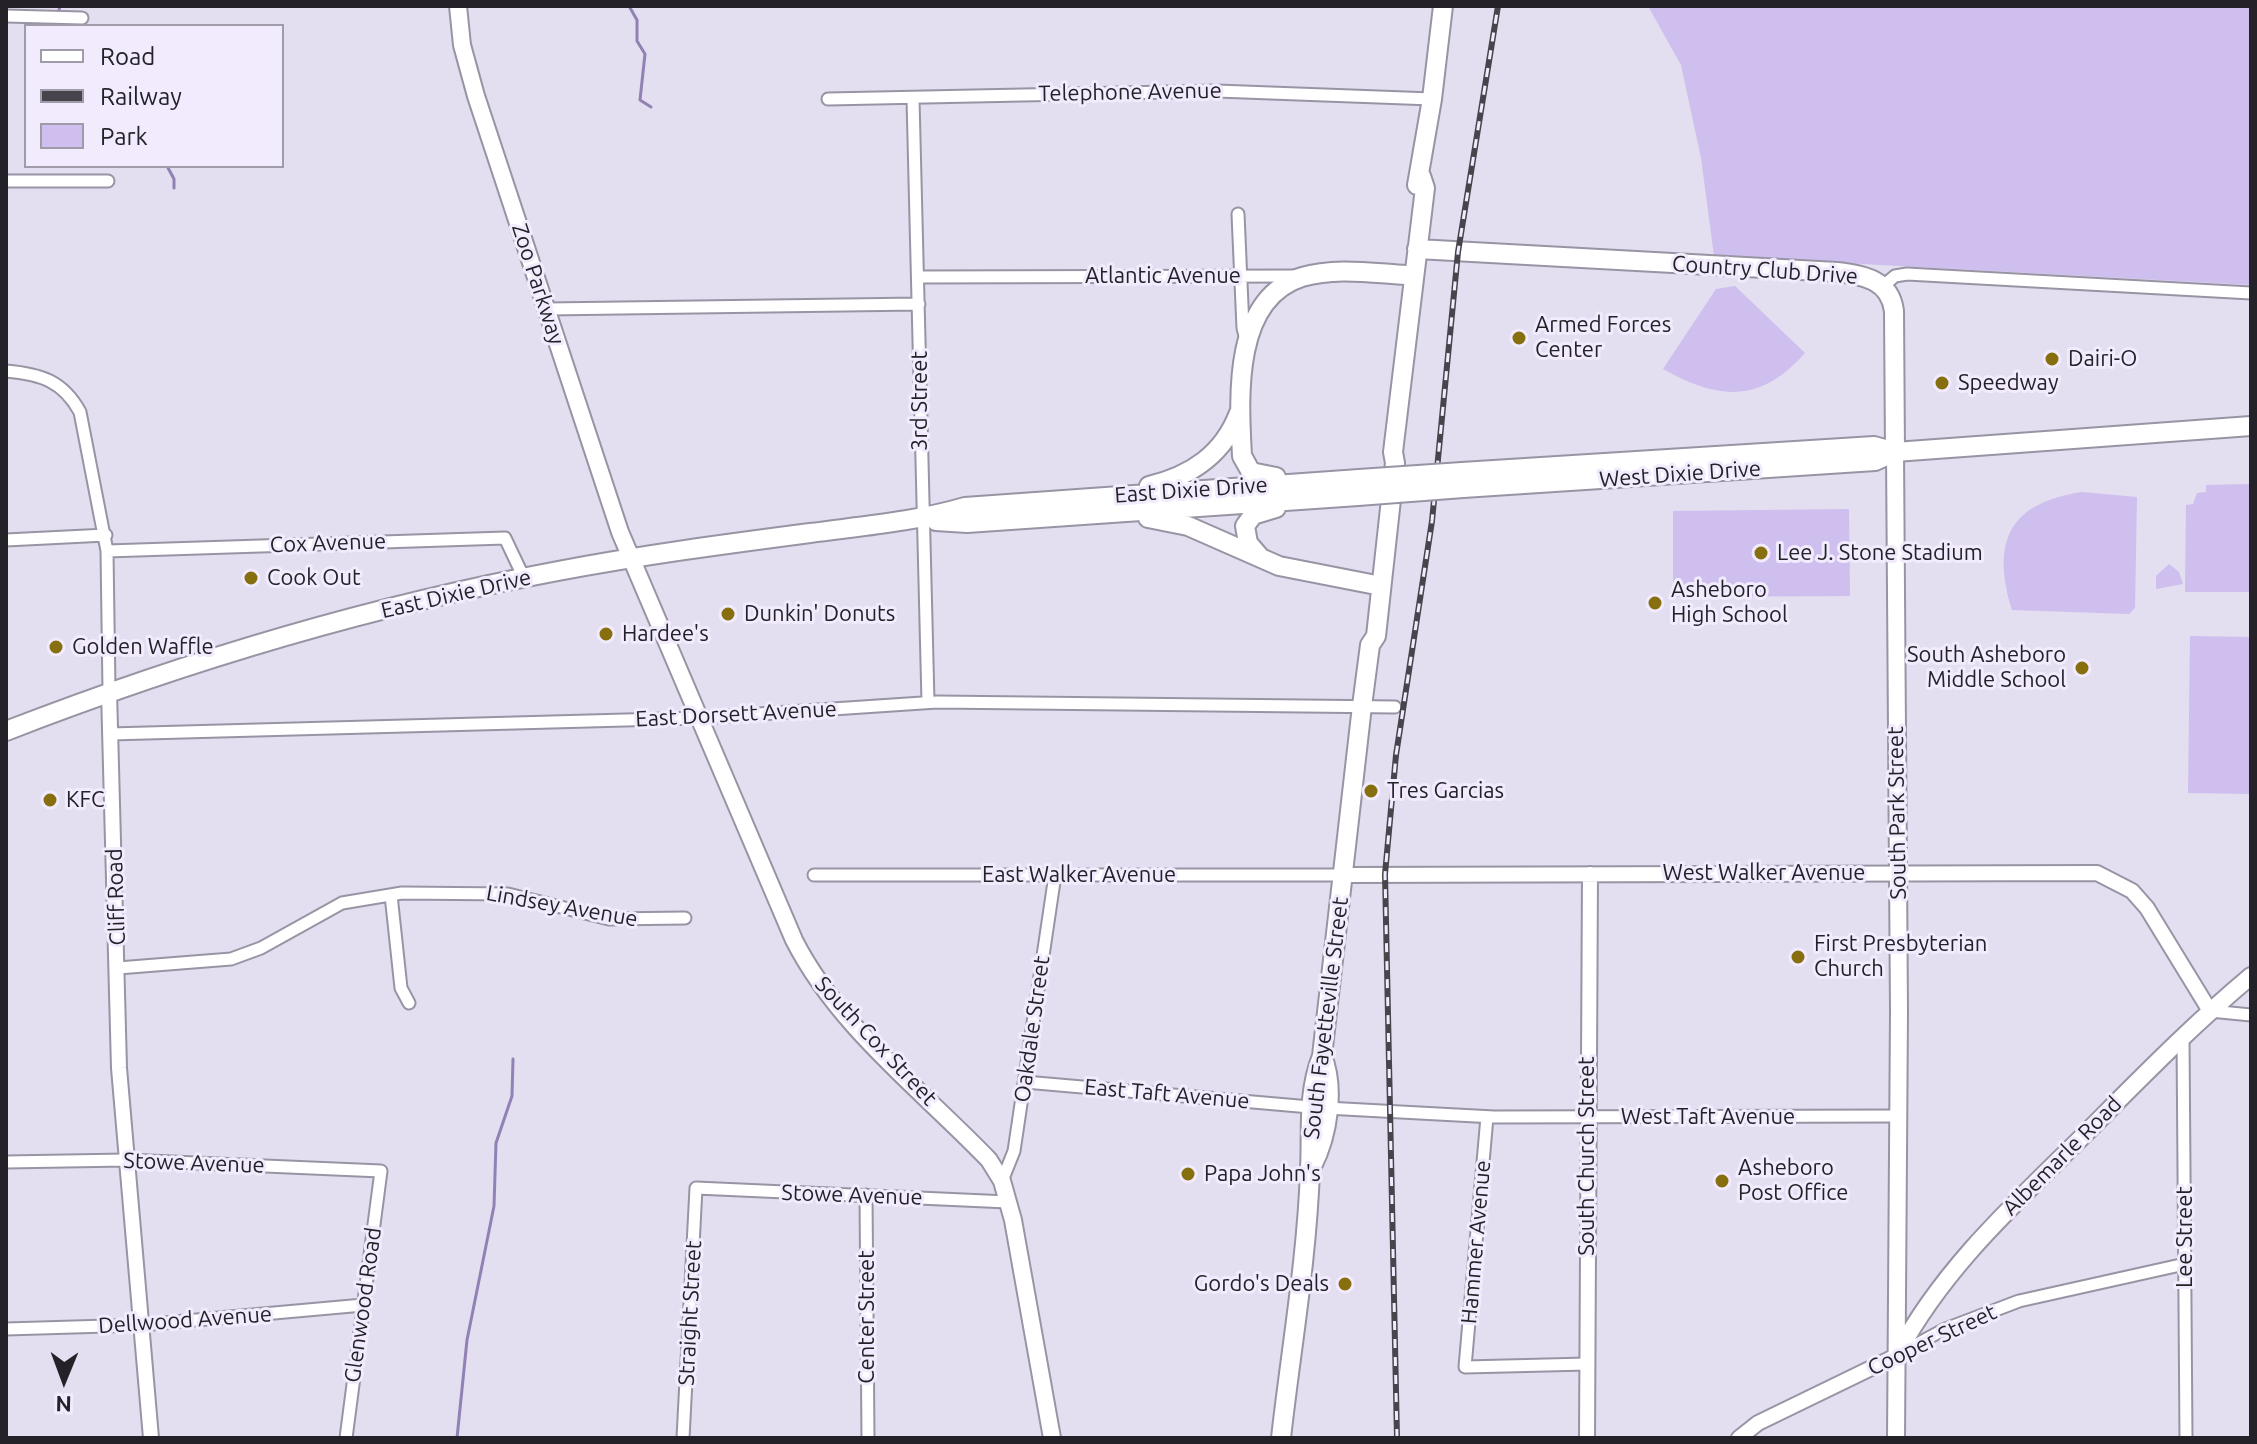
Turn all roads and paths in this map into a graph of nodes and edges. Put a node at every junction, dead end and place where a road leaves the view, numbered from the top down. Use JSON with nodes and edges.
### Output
{"nodes":[{"id":1,"x":458,"y":6,"type":"edge"},
{"id":2,"x":1443,"y":6,"type":"edge"},
{"id":3,"x":6,"y":16,"type":"edge"},
{"id":4,"x":82,"y":18,"type":"dead end"},
{"id":5,"x":828,"y":99,"type":"dead end"},
{"id":6,"x":913,"y":99,"type":"junction"},
{"id":7,"x":1432,"y":99,"type":"junction"},
{"id":8,"x":1421,"y":176,"type":"junction"},
{"id":9,"x":6,"y":181,"type":"edge"},
{"id":10,"x":108,"y":181,"type":"dead end"},
{"id":11,"x":1238,"y":214,"type":"dead end"},
{"id":12,"x":1417,"y":249,"type":"junction"},
{"id":13,"x":1242,"y":275,"type":"junction"},
{"id":14,"x":1406,"y":275,"type":"junction"},
{"id":15,"x":919,"y":277,"type":"junction"},
{"id":16,"x":1302,"y":277,"type":"junction"},
{"id":17,"x":1883,"y":286,"type":"junction"},
{"id":18,"x":2251,"y":293,"type":"edge"},
{"id":19,"x":919,"y":304,"type":"junction"},
{"id":20,"x":547,"y":309,"type":"junction"},
{"id":21,"x":1405,"y":338,"type":"junction"},
{"id":22,"x":1246,"y":340,"type":"junction"},
{"id":23,"x":6,"y":371,"type":"edge"},
{"id":24,"x":1241,"y":407,"type":"junction"},
{"id":25,"x":2251,"y":426,"type":"edge"},
{"id":26,"x":1393,"y":452,"type":"junction"},
{"id":27,"x":1895,"y":452,"type":"junction"},
{"id":28,"x":1462,"y":480,"type":"joint"},
{"id":29,"x":1316,"y":482,"type":"junction"},
{"id":30,"x":1359,"y":488,"type":"junction"},
{"id":31,"x":1305,"y":498,"type":"junction"},
{"id":32,"x":1112,"y":504,"type":"junction"},
{"id":33,"x":921,"y":520,"type":"junction"},
{"id":34,"x":106,"y":535,"type":"junction"},
{"id":35,"x":6,"y":540,"type":"edge"},
{"id":36,"x":107,"y":551,"type":"junction"},
{"id":37,"x":632,"y":559,"type":"junction"},
{"id":38,"x":1263,"y":559,"type":"junction"},
{"id":39,"x":524,"y":578,"type":"junction"},
{"id":40,"x":1371,"y":584,"type":"junction"},
{"id":41,"x":1370,"y":645,"type":"junction"},
{"id":42,"x":109,"y":691,"type":"junction"},
{"id":43,"x":928,"y":702,"type":"junction"},
{"id":44,"x":1362,"y":706,"type":"junction"},
{"id":45,"x":1395,"y":707,"type":"dead end"},
{"id":46,"x":699,"y":718,"type":"junction"},
{"id":47,"x":6,"y":731,"type":"edge"},
{"id":48,"x":110,"y":734,"type":"junction"},
{"id":49,"x":1898,"y":872,"type":"junction"},
{"id":50,"x":1590,"y":874,"type":"junction"},
{"id":51,"x":814,"y":875,"type":"dead end"},
{"id":52,"x":1055,"y":875,"type":"junction"},
{"id":53,"x":1345,"y":875,"type":"junction"},
{"id":54,"x":391,"y":895,"type":"junction"},
{"id":55,"x":685,"y":918,"type":"dead end"},
{"id":56,"x":118,"y":968,"type":"junction"},
{"id":57,"x":2251,"y":976,"type":"edge"},
{"id":58,"x":409,"y":1003,"type":"dead end"},
{"id":59,"x":2210,"y":1011,"type":"junction"},
{"id":60,"x":2251,"y":1015,"type":"edge"},
{"id":61,"x":2183,"y":1037,"type":"junction"},
{"id":62,"x":1025,"y":1082,"type":"junction"},
{"id":63,"x":1318,"y":1108,"type":"junction"},
{"id":64,"x":1899,"y":1116,"type":"junction"},
{"id":65,"x":1487,"y":1117,"type":"junction"},
{"id":66,"x":1588,"y":1117,"type":"junction"},
{"id":67,"x":126,"y":1160,"type":"junction"},
{"id":68,"x":6,"y":1162,"type":"edge"},
{"id":69,"x":381,"y":1171,"type":"joint"},
{"id":70,"x":1002,"y":1181,"type":"junction"},
{"id":71,"x":696,"y":1188,"type":"joint"},
{"id":72,"x":866,"y":1195,"type":"junction"},
{"id":73,"x":1008,"y":1202,"type":"junction"},
{"id":74,"x":2185,"y":1264,"type":"junction"},
{"id":75,"x":363,"y":1305,"type":"junction"},
{"id":76,"x":141,"y":1325,"type":"junction"},
{"id":77,"x":6,"y":1329,"type":"edge"},
{"id":78,"x":1896,"y":1356,"type":"junction"},
{"id":79,"x":1587,"y":1364,"type":"junction"},
{"id":80,"x":151,"y":1438,"type":"edge"},
{"id":81,"x":346,"y":1438,"type":"edge"},
{"id":82,"x":683,"y":1438,"type":"edge"},
{"id":83,"x":868,"y":1438,"type":"edge"},
{"id":84,"x":1052,"y":1438,"type":"edge"},
{"id":85,"x":1281,"y":1438,"type":"edge"},
{"id":86,"x":1587,"y":1438,"type":"edge"},
{"id":87,"x":1739,"y":1438,"type":"edge"},
{"id":88,"x":1896,"y":1438,"type":"edge"},
{"id":89,"x":2186,"y":1438,"type":"edge"}],
"edges":[{"from":1,"to":20,"type":"main road","name":"Zoo Parkway"},
{"from":2,"to":7,"type":"main road","name":"South Fayetteville Street"},
{"from":3,"to":4,"type":"street"},
{"from":5,"to":6,"type":"street","name":"Telephone Avenue"},
{"from":6,"to":7,"type":"street","name":"Telephone Avenue"},
{"from":6,"to":15,"type":"street","name":"3rd Street"},
{"from":7,"to":8,"type":"main road","name":"South Fayetteville Street"},
{"from":8,"to":12,"type":"main road","name":"South Fayetteville Street"},
{"from":8,"to":14,"type":"main road","name":"South Fayetteville Street"},
{"from":9,"to":10,"type":"street"},
{"from":11,"to":13,"type":"street"},
{"from":12,"to":17,"type":"main road","name":"Country Club Drive"},
{"from":12,"to":21,"type":"main road","name":"South Fayetteville Street"},
{"from":13,"to":15,"type":"street","name":"Atlantic Avenue"},
{"from":13,"to":16,"type":"street","name":"Atlantic Avenue"},
{"from":13,"to":22,"type":"street"},
{"from":14,"to":16,"type":"main road","name":"Atlantic Avenue"},
{"from":14,"to":21,"type":"main road","name":"South Fayetteville Street"},
{"from":15,"to":19,"type":"street","name":"3rd Street"},
{"from":16,"to":22,"type":"main road"},
{"from":17,"to":18,"type":"street","name":"Country Club Drive"},
{"from":17,"to":27,"type":"main road","name":"South Park Street"},
{"from":19,"to":20,"type":"street"},
{"from":19,"to":33,"type":"street","name":"3rd Street"},
{"from":20,"to":37,"type":"main road","name":"Zoo Parkway"},
{"from":21,"to":26,"type":"main road","name":"South Fayetteville Street"},
{"from":22,"to":24,"type":"main road"},
{"from":23,"to":34,"type":"street","name":"Cliff Road"},
{"from":24,"to":29,"type":"main road"},
{"from":24,"to":32,"type":"main road"},
{"from":25,"to":27,"type":"main road","name":"West Dixie Drive"},
{"from":26,"to":40,"type":"main road","name":"South Fayetteville Street"},
{"from":26,"to":41,"type":"main road","name":"South Fayetteville Street"},
{"from":27,"to":28,"type":"main road","name":"West Dixie Drive"},
{"from":27,"to":49,"type":"main road","name":"South Park Street"},
{"from":28,"to":30,"type":"main road","name":"East Dixie Drive","bridge":true},
{"from":29,"to":30,"type":"main road","name":"East Dixie Drive"},
{"from":29,"to":32,"type":"main road","name":"East Dixie Drive"},
{"from":30,"to":31,"type":"main road","name":"East Dixie Drive"},
{"from":31,"to":32,"type":"main road","name":"East Dixie Drive"},
{"from":31,"to":38,"type":"main road"},
{"from":32,"to":33,"type":"main road","name":"East Dixie Drive"},
{"from":32,"to":38,"type":"main road"},
{"from":33,"to":37,"type":"main road","name":"East Dixie Drive"},
{"from":33,"to":43,"type":"street","name":"3rd Street"},
{"from":34,"to":35,"type":"street"},
{"from":34,"to":36,"type":"street","name":"Cliff Road"},
{"from":36,"to":39,"type":"street","name":"Cox Avenue"},
{"from":36,"to":42,"type":"street","name":"Cliff Road"},
{"from":37,"to":39,"type":"main road","name":"East Dixie Drive"},
{"from":37,"to":46,"type":"main road","name":"South Cox Street"},
{"from":38,"to":40,"type":"main road"},
{"from":39,"to":42,"type":"main road","name":"East Dixie Drive"},
{"from":40,"to":41,"type":"main road","name":"South Fayetteville Street"},
{"from":41,"to":44,"type":"main road","name":"South Fayetteville Street"},
{"from":42,"to":47,"type":"main road","name":"East Dixie Drive"},
{"from":42,"to":48,"type":"street","name":"Cliff Road"},
{"from":43,"to":44,"type":"street","name":"East Dorsett Avenue"},
{"from":43,"to":46,"type":"street","name":"East Dorsett Avenue"},
{"from":44,"to":45,"type":"street","name":"East Dorsett Avenue"},
{"from":44,"to":53,"type":"main road","name":"South Fayetteville Street"},
{"from":46,"to":48,"type":"street","name":"East Dorsett Avenue"},
{"from":46,"to":70,"type":"main road","name":"South Cox Street"},
{"from":48,"to":56,"type":"street","name":"Cliff Road"},
{"from":49,"to":50,"type":"street","name":"West Walker Avenue"},
{"from":49,"to":59,"type":"street","name":"West Walker Avenue"},
{"from":49,"to":64,"type":"main road","name":"South Park Street"},
{"from":50,"to":53,"type":"street","name":"West Walker Avenue"},
{"from":50,"to":66,"type":"street","name":"South Church Street"},
{"from":51,"to":52,"type":"street","name":"East Walker Avenue"},
{"from":52,"to":53,"type":"street","name":"East Walker Avenue"},
{"from":52,"to":62,"type":"street","name":"Oakdale Street"},
{"from":53,"to":63,"type":"main road","name":"South Fayetteville Street"},
{"from":54,"to":55,"type":"street","name":"Lindsey Avenue"},
{"from":54,"to":56,"type":"street","name":"Lindsey Avenue"},
{"from":54,"to":58,"type":"street"},
{"from":56,"to":67,"type":"street","name":"Cliff Road"},
{"from":57,"to":59,"type":"main road","name":"Albemarle Road"},
{"from":59,"to":60,"type":"street"},
{"from":59,"to":61,"type":"main road","name":"Albemarle Road"},
{"from":61,"to":74,"type":"street","name":"Lee Street"},
{"from":61,"to":78,"type":"main road","name":"Albemarle Road"},
{"from":62,"to":63,"type":"street","name":"East Taft Avenue"},
{"from":62,"to":70,"type":"street","name":"Oakdale Street"},
{"from":63,"to":65,"type":"street","name":"West Taft Avenue"},
{"from":63,"to":85,"type":"main road","name":"South Fayetteville Street"},
{"from":64,"to":66,"type":"street","name":"West Taft Avenue"},
{"from":64,"to":78,"type":"main road","name":"South Park Street"},
{"from":65,"to":66,"type":"street","name":"West Taft Avenue"},
{"from":65,"to":79,"type":"street","name":"Hammer Avenue"},
{"from":66,"to":79,"type":"street","name":"South Church Street"},
{"from":67,"to":68,"type":"street","name":"Stowe Avenue"},
{"from":67,"to":69,"type":"street","name":"Stowe Avenue"},
{"from":67,"to":76,"type":"street","name":"Cliff Road"},
{"from":69,"to":75,"type":"street","name":"Glenwood Road"},
{"from":70,"to":73,"type":"main road","name":"South Cox Street"},
{"from":71,"to":72,"type":"street","name":"Stowe Avenue"},
{"from":71,"to":82,"type":"street","name":"Straight Street"},
{"from":72,"to":73,"type":"street","name":"Stowe Avenue"},
{"from":72,"to":83,"type":"street","name":"Center Street"},
{"from":73,"to":84,"type":"main road","name":"South Cox Street"},
{"from":74,"to":78,"type":"street","name":"Cooper Street"},
{"from":74,"to":89,"type":"street","name":"Lee Street"},
{"from":75,"to":76,"type":"street","name":"Dellwood Avenue"},
{"from":75,"to":81,"type":"street","name":"Glenwood Road"},
{"from":76,"to":77,"type":"street","name":"Dellwood Avenue"},
{"from":76,"to":80,"type":"street","name":"Cliff Road"},
{"from":78,"to":87,"type":"street","name":"Cooper Street"},
{"from":78,"to":88,"type":"main road","name":"South Park Street"},
{"from":79,"to":86,"type":"street","name":"South Church Street"}]}
